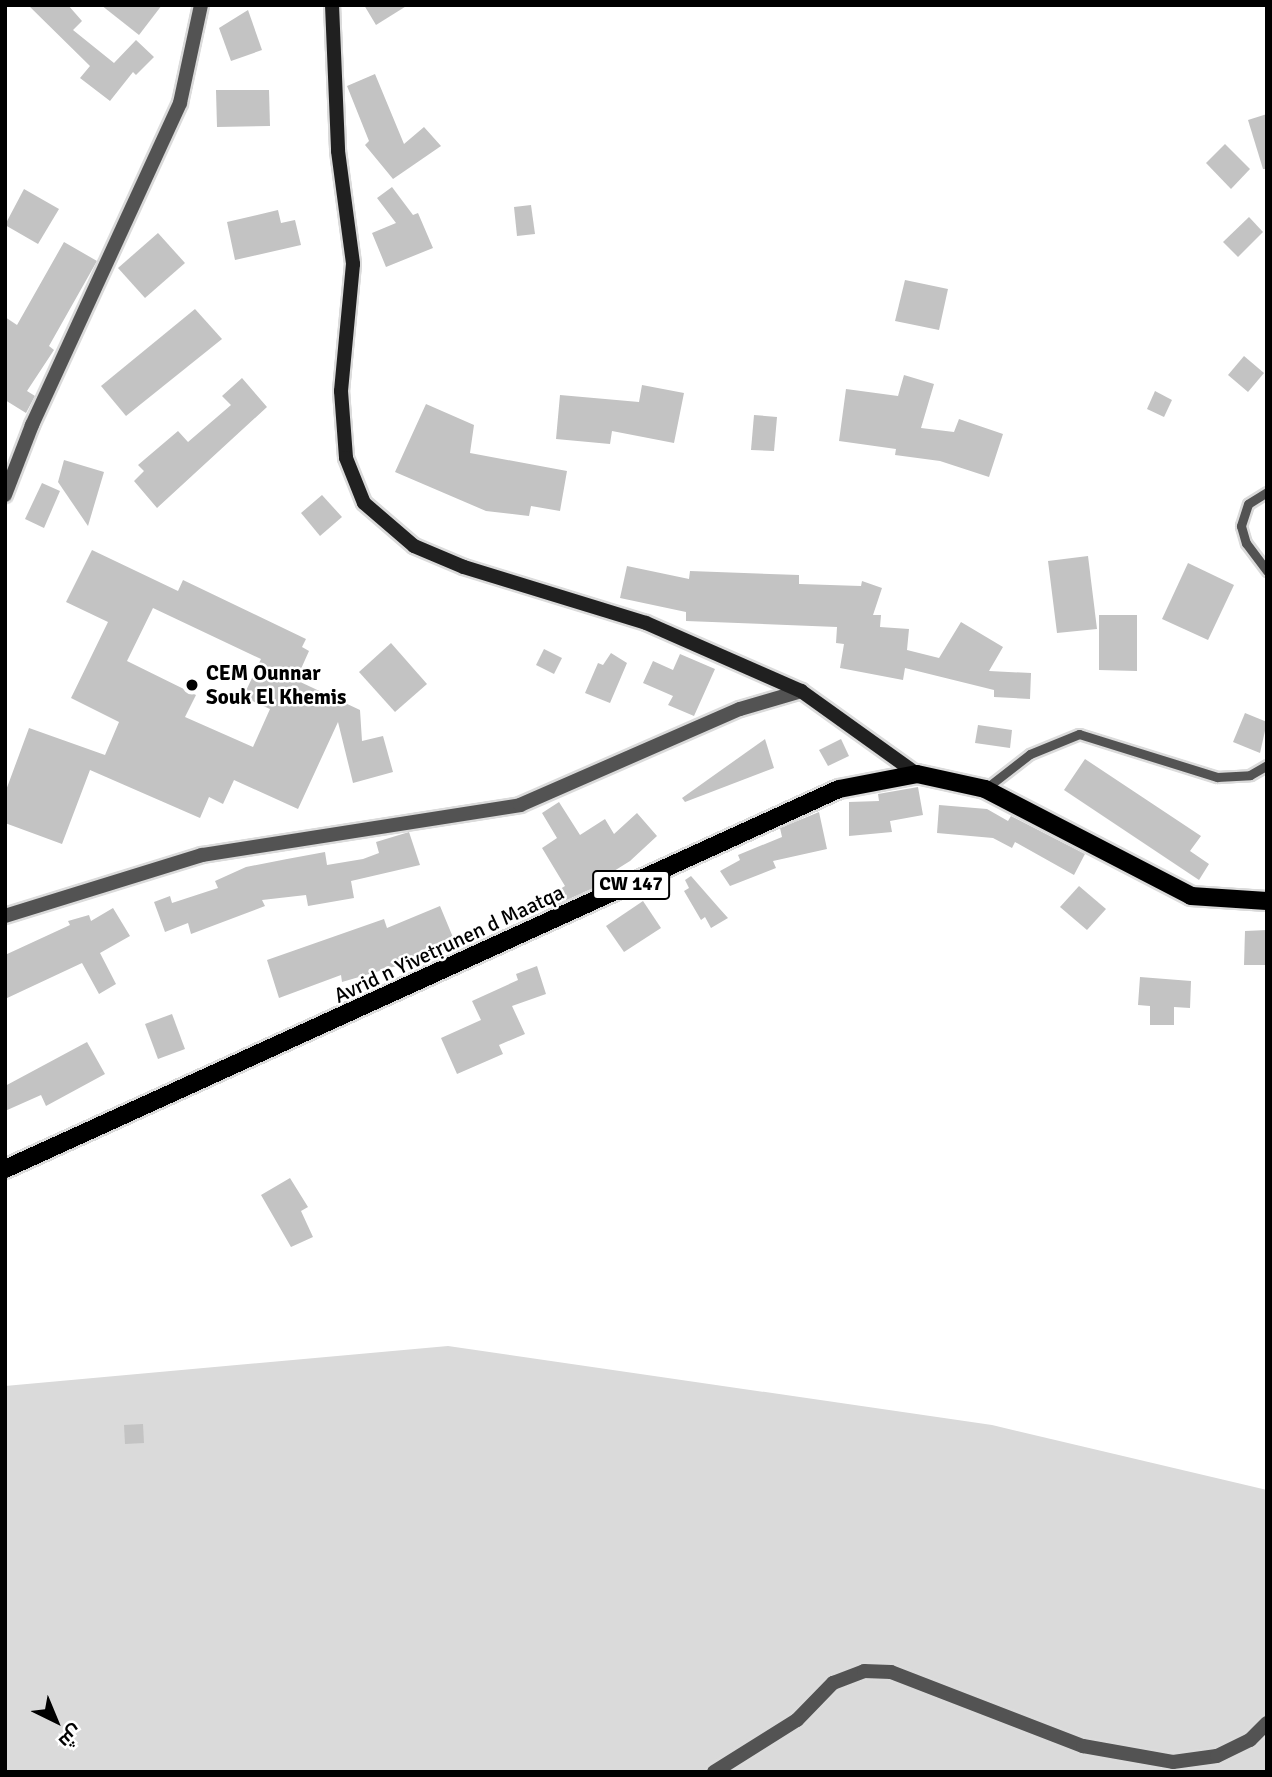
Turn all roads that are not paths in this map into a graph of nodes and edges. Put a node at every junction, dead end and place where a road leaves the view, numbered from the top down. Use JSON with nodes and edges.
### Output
{"nodes":[{"id":1,"x":201,"y":5,"type":"edge"},
{"id":2,"x":332,"y":5,"type":"edge"},
{"id":3,"x":1267,"y":492,"type":"edge"},
{"id":4,"x":5,"y":495,"type":"edge"},
{"id":5,"x":1267,"y":571,"type":"edge"},
{"id":6,"x":801,"y":691,"type":"junction"},
{"id":7,"x":1267,"y":765,"type":"edge"},
{"id":8,"x":917,"y":775,"type":"junction"},
{"id":9,"x":985,"y":789,"type":"junction"},
{"id":10,"x":1267,"y":901,"type":"edge"},
{"id":11,"x":5,"y":916,"type":"edge"},
{"id":12,"x":5,"y":1169,"type":"edge"},
{"id":13,"x":1267,"y":1723,"type":"edge"},
{"id":14,"x":715,"y":1772,"type":"edge"}],
"edges":[{"from":1,"to":4,"type":"street"},
{"from":2,"to":6,"type":"street"},
{"from":3,"to":5,"type":"lane"},
{"from":6,"to":8,"type":"street"},
{"from":6,"to":11,"type":"street"},
{"from":7,"to":9,"type":"lane"},
{"from":8,"to":9,"type":"main road","name":"Avrid n Yivetṛunen d Maatqa","number":"CW 147"},
{"from":8,"to":12,"type":"main road","name":"Avrid n Yivetṛunen d Maatqa","number":"CW 147"},
{"from":9,"to":10,"type":"main road","name":"Avrid n Yivetṛunen d Maatqa","number":"CW 147"},
{"from":13,"to":14,"type":"street"}]}
